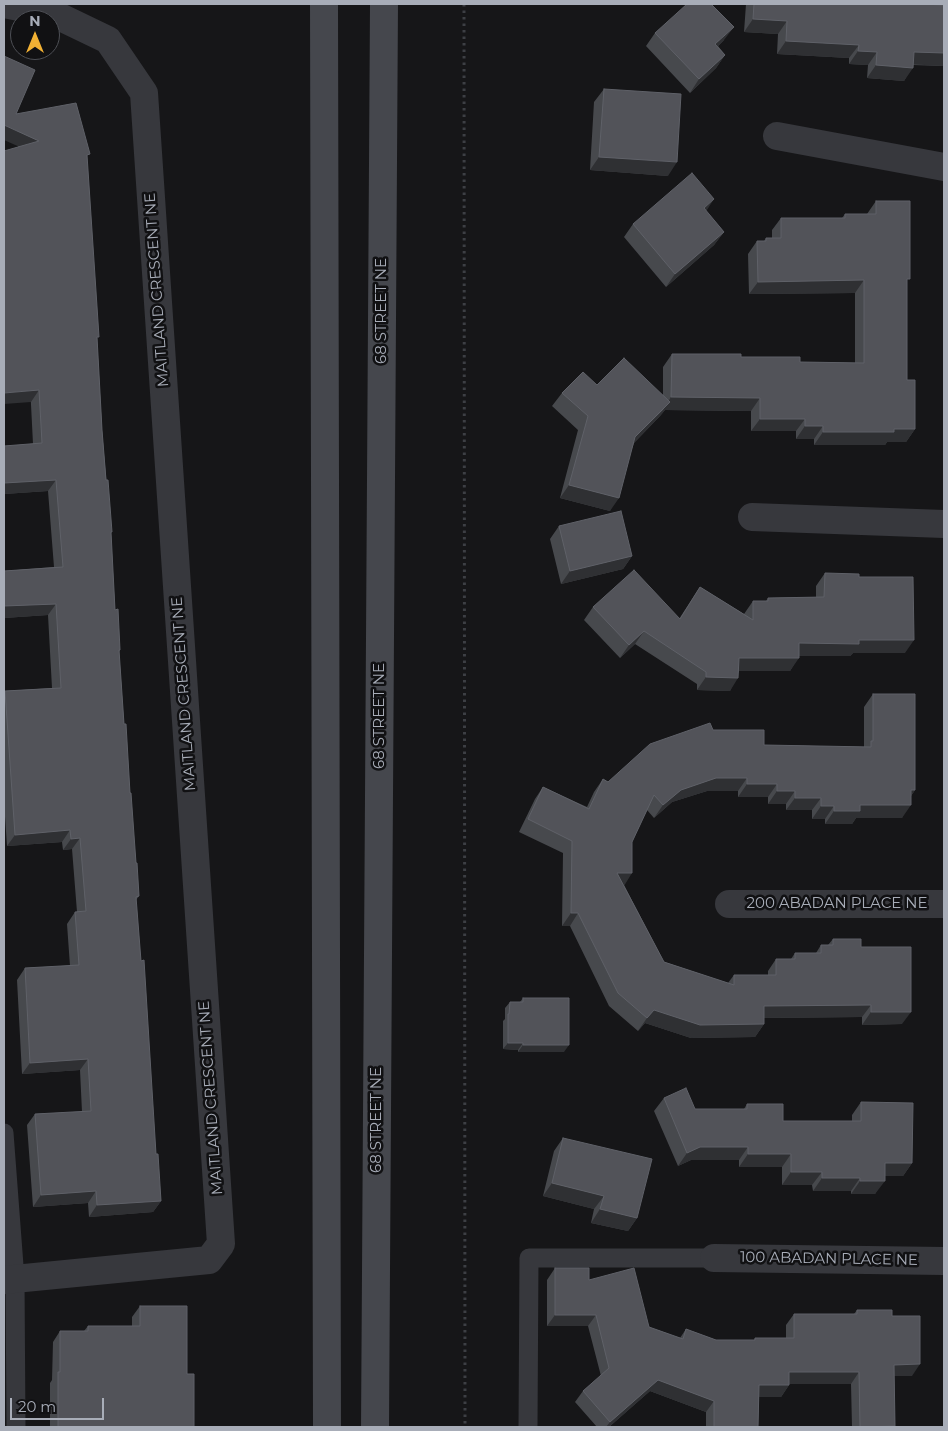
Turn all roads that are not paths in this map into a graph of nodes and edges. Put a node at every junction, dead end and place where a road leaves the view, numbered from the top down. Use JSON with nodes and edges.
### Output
{"nodes":[{"id":1,"x":4,"y":4,"type":"edge"},
{"id":2,"x":324,"y":4,"type":"edge"},
{"id":3,"x":384,"y":4,"type":"edge"},
{"id":4,"x":776,"y":136,"type":"dead end"},
{"id":5,"x":944,"y":167,"type":"edge"},
{"id":6,"x":752,"y":518,"type":"dead end"},
{"id":7,"x":944,"y":524,"type":"edge"},
{"id":8,"x":729,"y":904,"type":"dead end"},
{"id":9,"x":944,"y":904,"type":"edge"},
{"id":10,"x":4,"y":1132,"type":"edge"},
{"id":11,"x":714,"y":1258,"type":"joint"},
{"id":12,"x":944,"y":1260,"type":"edge"},
{"id":13,"x":9,"y":1279,"type":"edge"},
{"id":14,"x":16,"y":1427,"type":"edge"},
{"id":15,"x":327,"y":1427,"type":"edge"},
{"id":16,"x":375,"y":1427,"type":"edge"},
{"id":17,"x":528,"y":1427,"type":"edge"}],
"edges":[{"from":1,"to":13,"type":"street","name":"MAITLAND CRESCENT NE"},
{"from":2,"to":15,"type":"main road"},
{"from":3,"to":16,"type":"main road","name":"68 STREET NE"},
{"from":4,"to":5,"type":"street"},
{"from":6,"to":7,"type":"street"},
{"from":8,"to":9,"type":"street","name":"200 ABADAN PLACE NE"},
{"from":10,"to":13,"type":"lane"},
{"from":11,"to":12,"type":"street","name":"100 ABADAN PLACE NE"},
{"from":11,"to":17,"type":"lane"},
{"from":13,"to":14,"type":"lane"}]}
